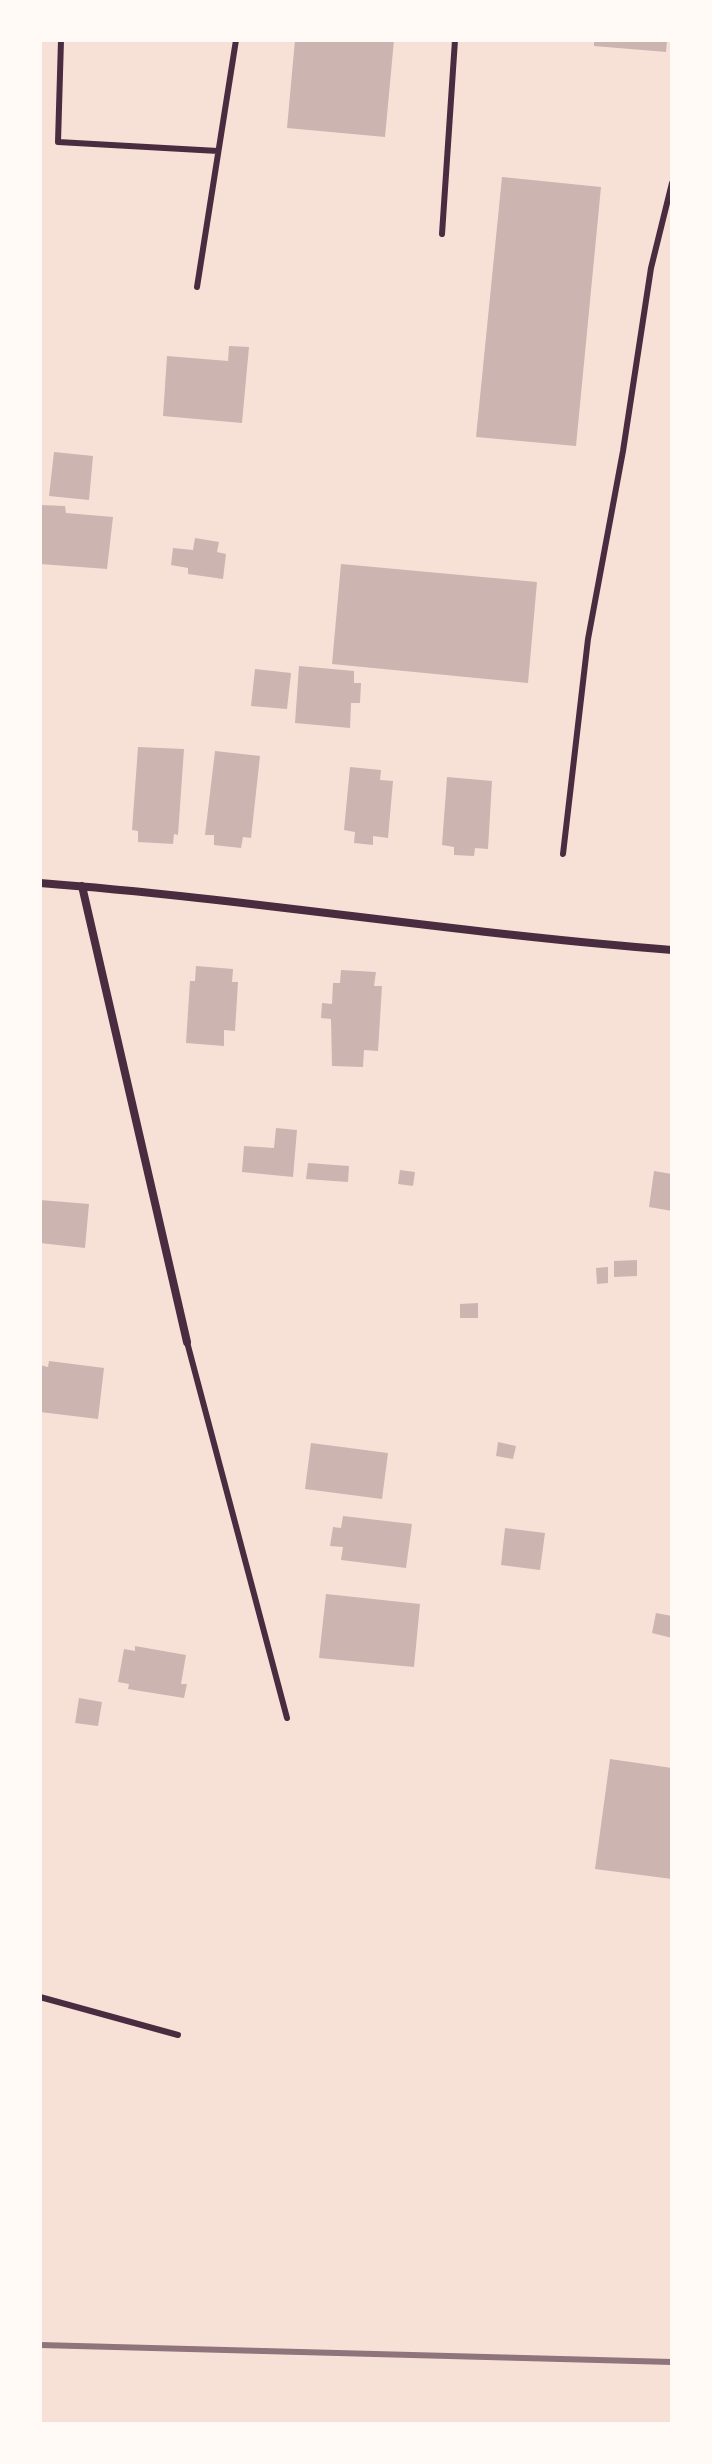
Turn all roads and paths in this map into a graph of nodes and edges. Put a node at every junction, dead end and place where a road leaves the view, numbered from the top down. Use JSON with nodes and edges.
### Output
{"nodes":[{"id":1,"x":61,"y":40,"type":"edge"},
{"id":2,"x":236,"y":40,"type":"edge"},
{"id":3,"x":455,"y":40,"type":"edge"},
{"id":4,"x":218,"y":151,"type":"junction"},
{"id":5,"x":672,"y":183,"type":"edge"},
{"id":6,"x":442,"y":234,"type":"dead end"},
{"id":7,"x":197,"y":287,"type":"dead end"},
{"id":8,"x":563,"y":854,"type":"dead end"},
{"id":9,"x":40,"y":883,"type":"edge"},
{"id":10,"x":82,"y":886,"type":"junction"},
{"id":11,"x":672,"y":950,"type":"edge"},
{"id":12,"x":187,"y":1342,"type":"joint"},
{"id":13,"x":287,"y":1718,"type":"dead end"},
{"id":14,"x":40,"y":1997,"type":"edge"},
{"id":15,"x":178,"y":2035,"type":"dead end"}],
"edges":[{"from":1,"to":4,"type":"lane"},
{"from":2,"to":4,"type":"lane"},
{"from":3,"to":6,"type":"lane"},
{"from":4,"to":7,"type":"lane"},
{"from":5,"to":8,"type":"lane"},
{"from":9,"to":10,"type":"street"},
{"from":10,"to":11,"type":"street"},
{"from":10,"to":12,"type":"street"},
{"from":12,"to":13,"type":"lane"},
{"from":14,"to":15,"type":"lane"}]}
